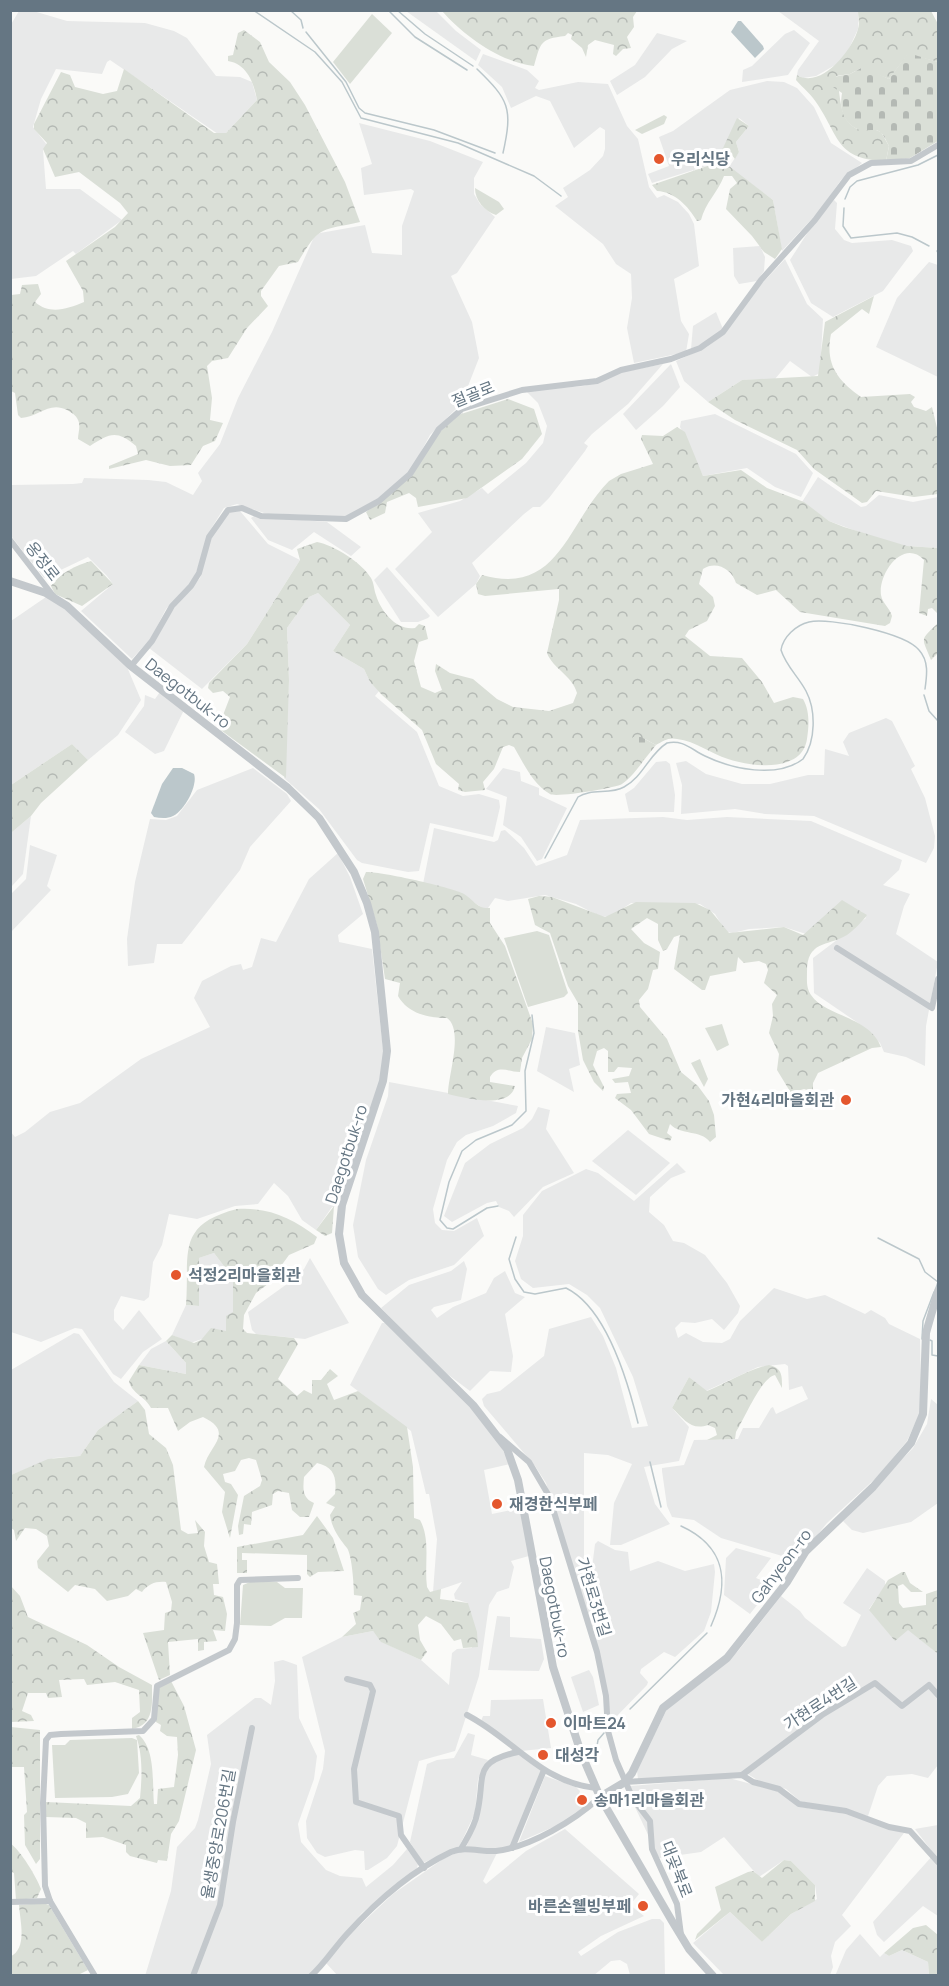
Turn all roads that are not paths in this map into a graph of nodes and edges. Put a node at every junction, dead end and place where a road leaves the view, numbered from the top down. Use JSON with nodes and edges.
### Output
{"nodes":[{"id":1,"x":939,"y":145,"type":"edge"},
{"id":2,"x":10,"y":540,"type":"edge"},
{"id":3,"x":10,"y":581,"type":"edge"},
{"id":4,"x":55,"y":598,"type":"junction"},
{"id":5,"x":131,"y":666,"type":"junction"},
{"id":6,"x":837,"y":948,"type":"dead end"},
{"id":7,"x":939,"y":980,"type":"edge"},
{"id":8,"x":939,"y":1291,"type":"edge"},
{"id":9,"x":500,"y":1437,"type":"junction"},
{"id":10,"x":298,"y":1578,"type":"dead end"},
{"id":11,"x":347,"y":1680,"type":"dead end"},
{"id":12,"x":939,"y":1695,"type":"edge"},
{"id":13,"x":467,"y":1715,"type":"dead end"},
{"id":14,"x":252,"y":1728,"type":"dead end"},
{"id":15,"x":518,"y":1752,"type":"junction"},
{"id":16,"x":544,"y":1770,"type":"junction"},
{"id":17,"x":742,"y":1775,"type":"junction"},
{"id":18,"x":621,"y":1784,"type":"junction"},
{"id":19,"x":595,"y":1785,"type":"junction"},
{"id":20,"x":600,"y":1797,"type":"junction"},
{"id":21,"x":608,"y":1809,"type":"junction"},
{"id":22,"x":512,"y":1848,"type":"junction"},
{"id":23,"x":461,"y":1849,"type":"junction"},
{"id":24,"x":939,"y":1862,"type":"edge"},
{"id":25,"x":424,"y":1868,"type":"junction"},
{"id":26,"x":50,"y":1901,"type":"junction"},
{"id":27,"x":10,"y":1902,"type":"edge"},
{"id":28,"x":682,"y":1937,"type":"junction"},
{"id":29,"x":95,"y":1976,"type":"edge"},
{"id":30,"x":193,"y":1976,"type":"edge"},
{"id":31,"x":311,"y":1976,"type":"edge"},
{"id":32,"x":713,"y":1976,"type":"edge"}],
"edges":[{"from":1,"to":5,"type":"street","name":"절골로"},
{"from":2,"to":4,"type":"street","name":"옹정로"},
{"from":3,"to":4,"type":"street","name":"Daegotbuk-ro"},
{"from":4,"to":5,"type":"street","name":"Daegotbuk-ro"},
{"from":5,"to":9,"type":"street","name":"Daegotbuk-ro"},
{"from":6,"to":7,"type":"street"},
{"from":8,"to":18,"type":"street","name":"Gahyeon-ro"},
{"from":9,"to":18,"type":"street","name":"가현로3번길"},
{"from":9,"to":19,"type":"street","name":"Daegotbuk-ro"},
{"from":10,"to":26,"type":"street"},
{"from":11,"to":25,"type":"street"},
{"from":12,"to":17,"type":"street","name":"가현로4번길"},
{"from":13,"to":15,"type":"street"},
{"from":14,"to":30,"type":"street","name":"율생중앙로206번길"},
{"from":15,"to":16,"type":"street"},
{"from":15,"to":23,"type":"street"},
{"from":16,"to":19,"type":"street"},
{"from":16,"to":22,"type":"street"},
{"from":17,"to":18,"type":"street"},
{"from":17,"to":24,"type":"street"},
{"from":18,"to":19,"type":"street"},
{"from":18,"to":20,"type":"street","name":"Gahyeon-ro"},
{"from":18,"to":21,"type":"street"},
{"from":18,"to":28,"type":"street","name":"대곶북로"},
{"from":19,"to":20,"type":"street","name":"Daegotbuk-ro"},
{"from":20,"to":21,"type":"street","name":"Daegotbuk-ro"},
{"from":20,"to":22,"type":"street"},
{"from":21,"to":28,"type":"street","name":"Daegotbuk-ro"},
{"from":22,"to":23,"type":"street"},
{"from":23,"to":25,"type":"street"},
{"from":25,"to":31,"type":"street"},
{"from":26,"to":27,"type":"street"},
{"from":26,"to":29,"type":"street"},
{"from":28,"to":32,"type":"street","name":"Daegotbuk-ro"}]}
